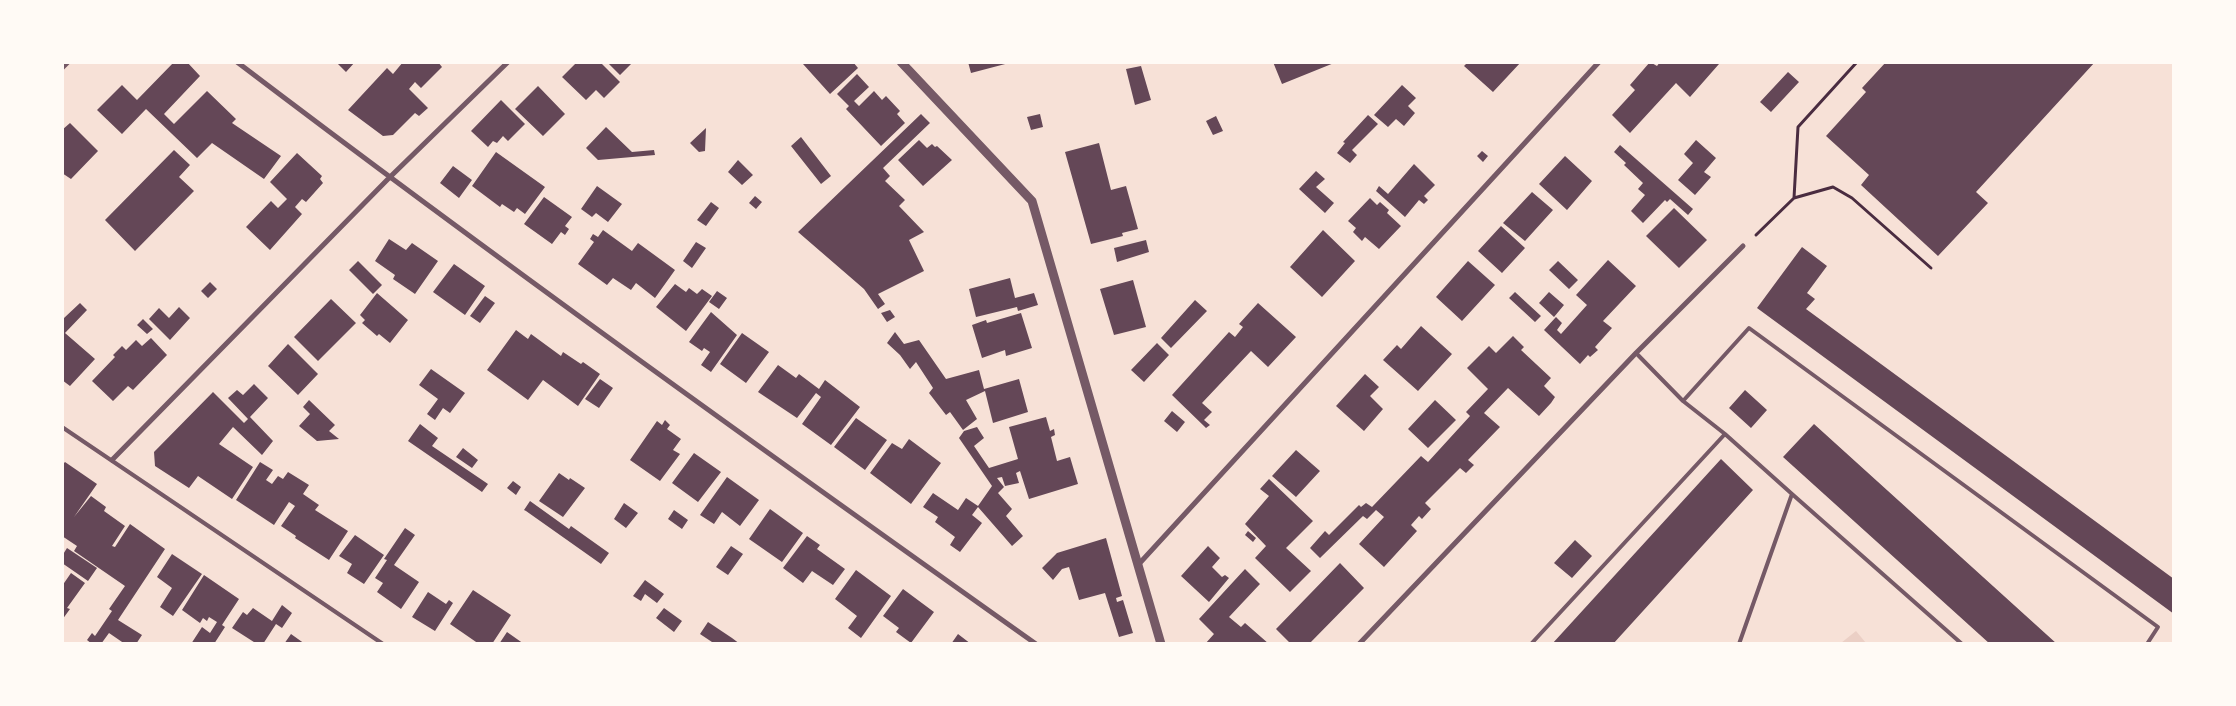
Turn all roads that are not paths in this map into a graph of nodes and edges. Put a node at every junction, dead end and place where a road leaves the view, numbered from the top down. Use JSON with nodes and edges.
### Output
{"nodes":[{"id":1,"x":68,"y":62,"type":"edge"},
{"id":2,"x":237,"y":62,"type":"edge"},
{"id":3,"x":508,"y":62,"type":"edge"},
{"id":4,"x":901,"y":62,"type":"edge"},
{"id":5,"x":1599,"y":62,"type":"edge"},
{"id":6,"x":62,"y":68,"type":"edge"},
{"id":7,"x":389,"y":178,"type":"junction"},
{"id":8,"x":1743,"y":246,"type":"road end"},
{"id":9,"x":1636,"y":353,"type":"junction"},
{"id":10,"x":1683,"y":401,"type":"junction"},
{"id":11,"x":62,"y":427,"type":"edge"},
{"id":12,"x":1724,"y":434,"type":"junction"},
{"id":13,"x":112,"y":460,"type":"junction"},
{"id":14,"x":1792,"y":494,"type":"junction"},
{"id":15,"x":1138,"y":565,"type":"junction"},
{"id":16,"x":383,"y":644,"type":"edge"},
{"id":17,"x":1036,"y":644,"type":"edge"},
{"id":18,"x":1161,"y":644,"type":"edge"},
{"id":19,"x":1359,"y":644,"type":"edge"},
{"id":20,"x":1531,"y":644,"type":"edge"},
{"id":21,"x":1739,"y":644,"type":"edge"},
{"id":22,"x":1962,"y":644,"type":"edge"},
{"id":23,"x":2147,"y":644,"type":"edge"}],
"edges":[{"from":1,"to":6,"type":"street"},
{"from":2,"to":7,"type":"street"},
{"from":3,"to":7,"type":"street"},
{"from":4,"to":15,"type":"street"},
{"from":5,"to":15,"type":"street"},
{"from":7,"to":13,"type":"street"},
{"from":7,"to":17,"type":"street"},
{"from":8,"to":9,"type":"street"},
{"from":9,"to":10,"type":"lane"},
{"from":9,"to":19,"type":"street"},
{"from":10,"to":12,"type":"lane"},
{"from":10,"to":23,"type":"lane"},
{"from":11,"to":13,"type":"lane"},
{"from":12,"to":14,"type":"lane"},
{"from":12,"to":20,"type":"lane"},
{"from":13,"to":16,"type":"lane"},
{"from":14,"to":21,"type":"lane"},
{"from":14,"to":22,"type":"lane"},
{"from":15,"to":18,"type":"street"}]}
